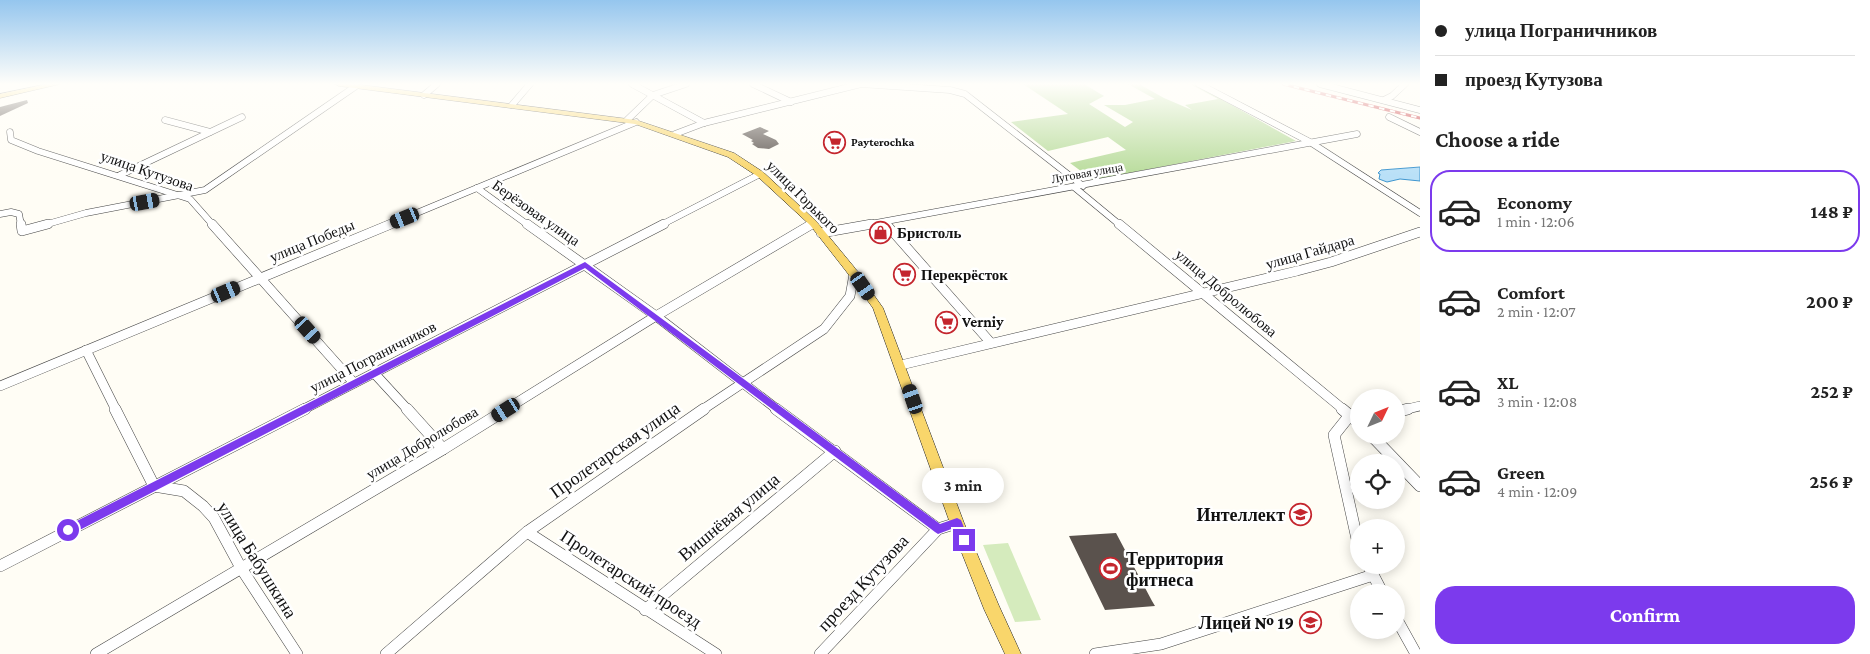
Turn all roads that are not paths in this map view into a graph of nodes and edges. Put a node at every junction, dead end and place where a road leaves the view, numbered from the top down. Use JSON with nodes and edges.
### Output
{"nodes":[{"id":1,"x":315,"y":115,"type":"edge"},
{"id":2,"x":583,"y":115,"type":"edge"},
{"id":3,"x":637,"y":115,"type":"edge"},
{"id":4,"x":688,"y":115,"type":"edge"},
{"id":5,"x":739,"y":115,"type":"edge"},
{"id":6,"x":991,"y":115,"type":"edge"},
{"id":7,"x":1257,"y":115,"type":"edge"},
{"id":8,"x":242,"y":117,"type":"dead end"},
{"id":9,"x":1389,"y":117,"type":"dead end"},
{"id":10,"x":165,"y":120,"type":"dead end"},
{"id":11,"x":631,"y":121,"type":"junction"},
{"id":12,"x":704,"y":123,"type":"junction"},
{"id":13,"x":10,"y":132,"type":"dead end"},
{"id":14,"x":210,"y":132,"type":"junction"},
{"id":15,"x":1420,"y":132,"type":"edge"},
{"id":16,"x":675,"y":134,"type":"junction"},
{"id":17,"x":1357,"y":134,"type":"dead end"},
{"id":18,"x":1310,"y":142,"type":"junction"},
{"id":19,"x":760,"y":174,"type":"junction"},
{"id":20,"x":120,"y":176,"type":"junction"},
{"id":21,"x":1083,"y":186,"type":"junction"},
{"id":22,"x":1074,"y":187,"type":"junction"},
{"id":23,"x":477,"y":188,"type":"junction"},
{"id":24,"x":176,"y":196,"type":"junction"},
{"id":25,"x":1420,"y":213,"type":"edge"},
{"id":26,"x":0,"y":214,"type":"edge"},
{"id":27,"x":885,"y":222,"type":"junction"},
{"id":28,"x":813,"y":223,"type":"junction"},
{"id":29,"x":1420,"y":232,"type":"edge"},
{"id":30,"x":821,"y":233,"type":"junction"},
{"id":31,"x":585,"y":264,"type":"junction"},
{"id":32,"x":854,"y":274,"type":"junction"},
{"id":33,"x":260,"y":277,"type":"junction"},
{"id":34,"x":1205,"y":294,"type":"junction"},
{"id":35,"x":656,"y":316,"type":"junction"},
{"id":36,"x":991,"y":343,"type":"junction"},
{"id":37,"x":86,"y":350,"type":"junction"},
{"id":38,"x":900,"y":365,"type":"junction"},
{"id":39,"x":374,"y":373,"type":"junction"},
{"id":40,"x":354,"y":383,"type":"junction"},
{"id":41,"x":741,"y":383,"type":"junction"},
{"id":42,"x":0,"y":386,"type":"edge"},
{"id":43,"x":1420,"y":406,"type":"edge"},
{"id":44,"x":1405,"y":410,"type":"edge"},
{"id":45,"x":1350,"y":415,"type":"edge"},
{"id":46,"x":1350,"y":424,"type":"edge"},
{"id":47,"x":1380,"y":444,"type":"edge"},
{"id":48,"x":442,"y":449,"type":"junction"},
{"id":49,"x":835,"y":451,"type":"junction"},
{"id":50,"x":154,"y":486,"type":"junction"},
{"id":51,"x":1420,"y":486,"type":"edge"},
{"id":52,"x":1353,"y":519,"type":"edge"},
{"id":53,"x":957,"y":523,"type":"junction"},
{"id":54,"x":938,"y":529,"type":"junction"},
{"id":55,"x":527,"y":532,"type":"junction"},
{"id":56,"x":0,"y":566,"type":"edge"},
{"id":57,"x":241,"y":568,"type":"junction"},
{"id":58,"x":1359,"y":574,"type":"edge"},
{"id":59,"x":645,"y":610,"type":"junction"},
{"id":60,"x":1405,"y":634,"type":"edge"},
{"id":61,"x":96,"y":654,"type":"edge"},
{"id":62,"x":297,"y":654,"type":"edge"},
{"id":63,"x":386,"y":654,"type":"edge"},
{"id":64,"x":716,"y":654,"type":"edge"},
{"id":65,"x":820,"y":654,"type":"edge"},
{"id":66,"x":1013,"y":654,"type":"edge"},
{"id":67,"x":1095,"y":654,"type":"edge"},
{"id":68,"x":1416,"y":654,"type":"edge"}],
"edges":[{"from":1,"to":24,"type":"street"},
{"from":2,"to":11,"type":"main road","name":"улица Горького"},
{"from":3,"to":11,"type":"street"},
{"from":4,"to":12,"type":"street"},
{"from":5,"to":12,"type":"street"},
{"from":6,"to":21,"type":"street"},
{"from":7,"to":18,"type":"street"},
{"from":8,"to":14,"type":"street"},
{"from":9,"to":15,"type":"street"},
{"from":10,"to":14,"type":"street"},
{"from":11,"to":16,"type":"main road","name":"улица Горького"},
{"from":11,"to":23,"type":"street","name":"улица Победы"},
{"from":12,"to":16,"type":"street"},
{"from":13,"to":20,"type":"street","name":"улица Кутузова"},
{"from":14,"to":20,"type":"street"},
{"from":16,"to":19,"type":"main road","name":"улица Горького"},
{"from":17,"to":18,"type":"street","name":"Луговая улица"},
{"from":18,"to":21,"type":"street","name":"Луговая улица"},
{"from":18,"to":25,"type":"street"},
{"from":19,"to":28,"type":"main road","name":"улица Горького"},
{"from":19,"to":31,"type":"street","name":"улица Пограничников"},
{"from":20,"to":24,"type":"street","name":"улица Кутузова"},
{"from":21,"to":22,"type":"street","name":"Луговая улица"},
{"from":22,"to":27,"type":"street","name":"Луговая улица"},
{"from":22,"to":34,"type":"street","name":"улица Добролюбова"},
{"from":23,"to":31,"type":"street","name":"Берёзовая улица"},
{"from":23,"to":33,"type":"street","name":"улица Победы"},
{"from":24,"to":26,"type":"street"},
{"from":24,"to":33,"type":"street","name":"улица Кутузова"},
{"from":27,"to":30,"type":"street","name":"Луговая улица"},
{"from":27,"to":36,"type":"street"},
{"from":28,"to":30,"type":"main road","name":"улица Горького"},
{"from":28,"to":35,"type":"street","name":"улица Добролюбова"},
{"from":29,"to":34,"type":"street","name":"улица Гайдара"},
{"from":30,"to":32,"type":"main road","name":"улица Горького"},
{"from":31,"to":35,"type":"street","name":"Берёзовая улица"},
{"from":31,"to":39,"type":"street","name":"улица Пограничников"},
{"from":32,"to":38,"type":"main road","name":"улица Горького"},
{"from":32,"to":41,"type":"street","name":"Пролетарская улица"},
{"from":33,"to":37,"type":"street","name":"улица Победы"},
{"from":33,"to":40,"type":"street","name":"улица Кутузова"},
{"from":34,"to":36,"type":"street","name":"улица Гайдара"},
{"from":34,"to":45,"type":"street","name":"улица Добролюбова"},
{"from":35,"to":41,"type":"street","name":"Берёзовая улица"},
{"from":35,"to":48,"type":"street","name":"улица Добролюбова"},
{"from":36,"to":38,"type":"street","name":"улица Гайдара"},
{"from":37,"to":42,"type":"street","name":"улица Победы"},
{"from":37,"to":50,"type":"street"},
{"from":38,"to":53,"type":"main road","name":"улица Горького"},
{"from":39,"to":40,"type":"street","name":"улица Пограничников"},
{"from":39,"to":48,"type":"street"},
{"from":40,"to":50,"type":"street","name":"улица Пограничников"},
{"from":41,"to":49,"type":"street","name":"Берёзовая улица"},
{"from":41,"to":55,"type":"street","name":"Пролетарская улица"},
{"from":43,"to":44,"type":"street"},
{"from":46,"to":52,"type":"street"},
{"from":47,"to":51,"type":"street"},
{"from":48,"to":57,"type":"street","name":"улица Добролюбова"},
{"from":49,"to":54,"type":"street","name":"Берёзовая улица"},
{"from":49,"to":59,"type":"street","name":"Вишнёвая улица"},
{"from":50,"to":56,"type":"street","name":"улица Пограничников"},
{"from":50,"to":57,"type":"street","name":"улица Бабушкина"},
{"from":53,"to":54,"type":"street","name":"проезд Кутузова"},
{"from":53,"to":66,"type":"main road","name":"улица Горького"},
{"from":54,"to":65,"type":"street","name":"проезд Кутузова"},
{"from":55,"to":59,"type":"street","name":"Пролетарский проезд"},
{"from":55,"to":63,"type":"street","name":"Пролетарская улица"},
{"from":57,"to":61,"type":"street","name":"улица Добролюбова"},
{"from":57,"to":62,"type":"street","name":"улица Бабушкина"},
{"from":58,"to":67,"type":"street"},
{"from":59,"to":64,"type":"street","name":"Пролетарский проезд"},
{"from":60,"to":68,"type":"street"}]}
